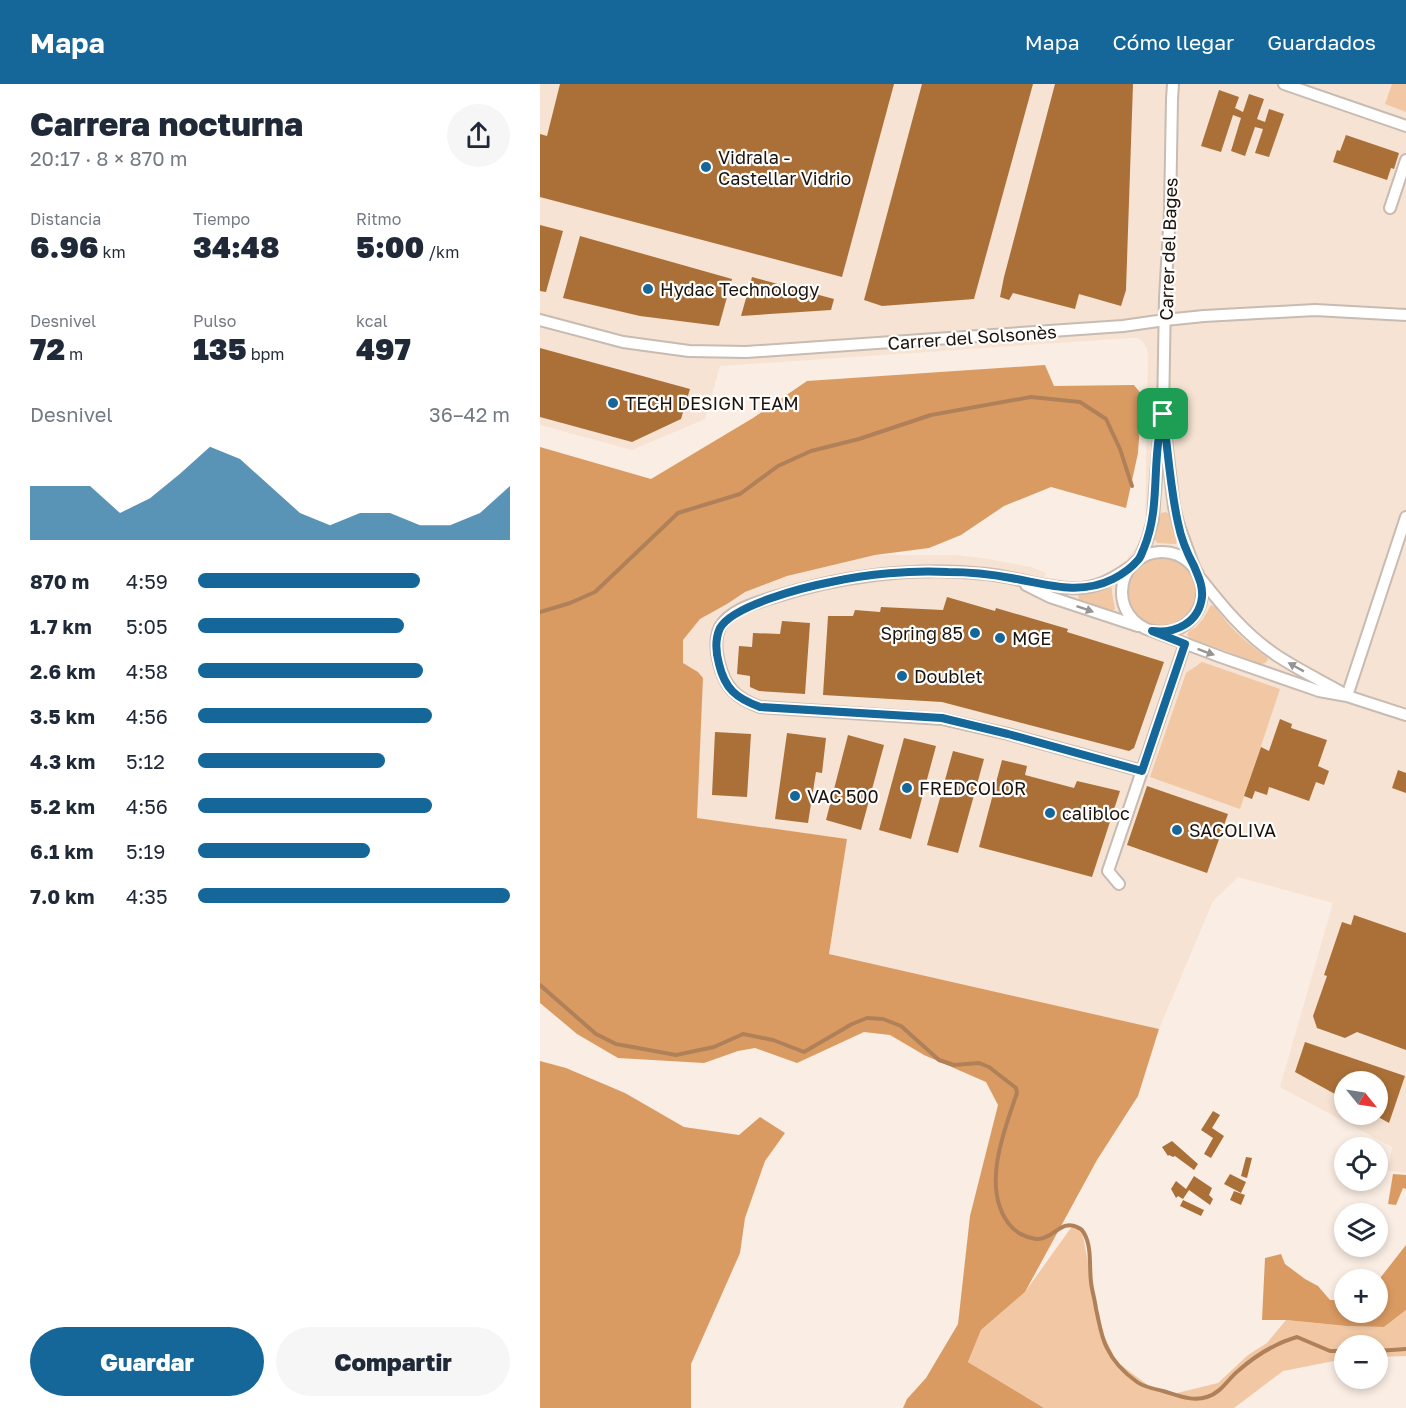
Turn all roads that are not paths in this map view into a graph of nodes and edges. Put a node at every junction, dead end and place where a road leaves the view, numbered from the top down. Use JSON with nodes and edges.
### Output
{"nodes":[{"id":1,"x":1173,"y":84,"type":"edge"},
{"id":2,"x":1284,"y":84,"type":"edge"},
{"id":3,"x":1406,"y":126,"type":"edge"},
{"id":4,"x":1406,"y":160,"type":"edge"},
{"id":5,"x":1390,"y":208,"type":"dead end"},
{"id":6,"x":1406,"y":315,"type":"edge"},
{"id":7,"x":540,"y":320,"type":"edge"},
{"id":8,"x":1165,"y":320,"type":"junction"},
{"id":9,"x":1163,"y":414,"type":"junction"},
{"id":10,"x":1406,"y":517,"type":"edge"},
{"id":11,"x":1140,"y":558,"type":"junction"},
{"id":12,"x":1130,"y":567,"type":"junction"},
{"id":13,"x":1196,"y":571,"type":"junction"},
{"id":14,"x":1012,"y":578,"type":"junction"},
{"id":15,"x":1146,"y":629,"type":"junction"},
{"id":16,"x":1185,"y":644,"type":"junction"},
{"id":17,"x":1347,"y":696,"type":"junction"},
{"id":18,"x":1406,"y":715,"type":"edge"},
{"id":19,"x":1142,"y":771,"type":"junction"},
{"id":20,"x":1119,"y":884,"type":"dead end"}],
"edges":[{"from":1,"to":8,"type":"street","name":"Carrer del Bages"},
{"from":2,"to":3,"type":"street"},
{"from":4,"to":5,"type":"street"},
{"from":6,"to":8,"type":"street","name":"Carrer del Solsonès"},
{"from":7,"to":8,"type":"street","name":"Carrer del Solsonès"},
{"from":8,"to":9,"type":"street","name":"Carrer del Bages"},
{"from":9,"to":11,"type":"street","name":"Carrer del Bages"},
{"from":9,"to":13,"type":"street","name":"Carrer del Bages"},
{"from":10,"to":17,"type":"street"},
{"from":11,"to":12,"type":"street"},
{"from":11,"to":13,"type":"street"},
{"from":12,"to":14,"type":"street"},
{"from":12,"to":15,"type":"street"},
{"from":13,"to":15,"type":"street"},
{"from":17,"to":13,"type":"street","one_way":true},
{"from":14,"to":15,"type":"street","one_way":true},
{"from":14,"to":19,"type":"street"},
{"from":15,"to":16,"type":"street"},
{"from":16,"to":17,"type":"street","one_way":true},
{"from":16,"to":19,"type":"street"},
{"from":17,"to":18,"type":"street"},
{"from":19,"to":20,"type":"street"}]}
